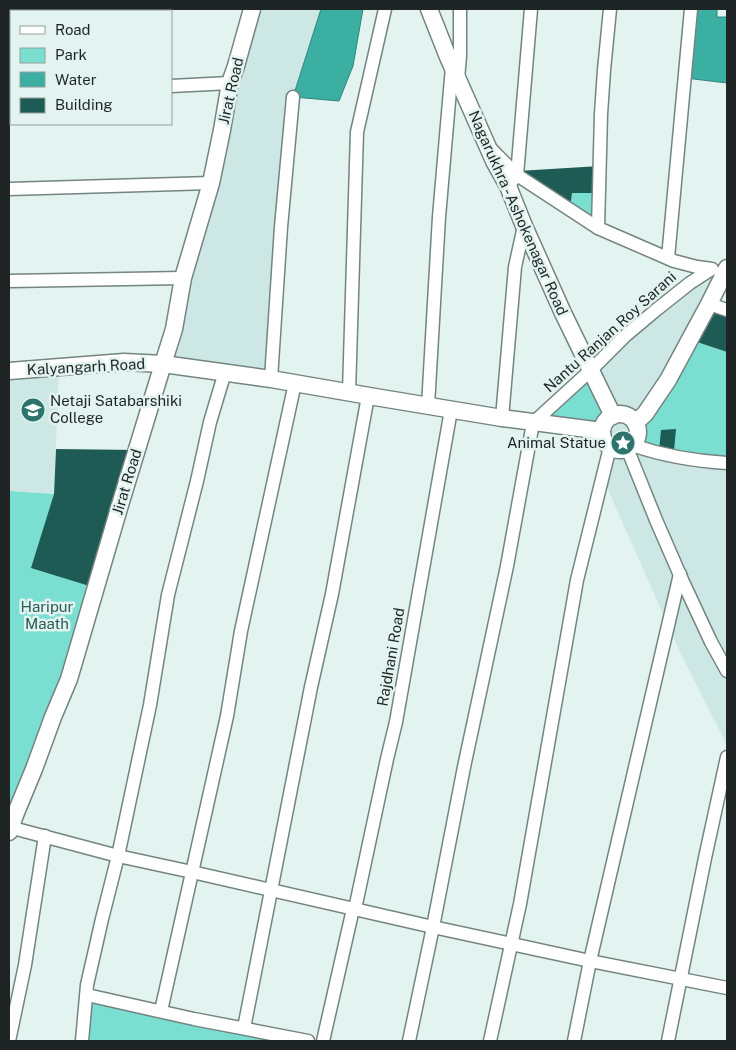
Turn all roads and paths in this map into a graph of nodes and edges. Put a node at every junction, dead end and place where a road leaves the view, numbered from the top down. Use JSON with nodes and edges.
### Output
{"nodes":[{"id":1,"x":252,"y":9,"type":"edge"},
{"id":2,"x":385,"y":9,"type":"edge"},
{"id":3,"x":429,"y":9,"type":"edge"},
{"id":4,"x":460,"y":9,"type":"edge"},
{"id":5,"x":531,"y":9,"type":"edge"},
{"id":6,"x":610,"y":9,"type":"edge"},
{"id":7,"x":692,"y":9,"type":"edge"},
{"id":8,"x":455,"y":74,"type":"junction"},
{"id":9,"x":230,"y":83,"type":"junction"},
{"id":10,"x":172,"y":86,"type":"edge"},
{"id":11,"x":293,"y":97,"type":"dead end"},
{"id":12,"x":513,"y":181,"type":"junction"},
{"id":13,"x":210,"y":183,"type":"junction"},
{"id":14,"x":9,"y":189,"type":"edge"},
{"id":15,"x":524,"y":226,"type":"junction"},
{"id":16,"x":598,"y":228,"type":"junction"},
{"id":17,"x":668,"y":258,"type":"junction"},
{"id":18,"x":727,"y":268,"type":"edge"},
{"id":19,"x":710,"y":270,"type":"junction"},
{"id":20,"x":183,"y":278,"type":"junction"},
{"id":21,"x":9,"y":281,"type":"edge"},
{"id":22,"x":709,"y":304,"type":"junction"},
{"id":23,"x":727,"y":310,"type":"edge"},
{"id":24,"x":163,"y":364,"type":"junction"},
{"id":25,"x":591,"y":370,"type":"junction"},
{"id":26,"x":9,"y":372,"type":"edge"},
{"id":27,"x":225,"y":372,"type":"junction"},
{"id":28,"x":271,"y":379,"type":"junction"},
{"id":29,"x":295,"y":383,"type":"junction"},
{"id":30,"x":349,"y":392,"type":"junction"},
{"id":31,"x":368,"y":396,"type":"junction"},
{"id":32,"x":428,"y":406,"type":"junction"},
{"id":33,"x":451,"y":410,"type":"junction"},
{"id":34,"x":613,"y":416,"type":"junction"},
{"id":35,"x":502,"y":418,"type":"junction"},
{"id":36,"x":533,"y":422,"type":"junction"},
{"id":37,"x":635,"y":423,"type":"junction"},
{"id":38,"x":602,"y":431,"type":"junction"},
{"id":39,"x":610,"y":447,"type":"junction"},
{"id":40,"x":630,"y":447,"type":"junction"},
{"id":41,"x":727,"y":463,"type":"edge"},
{"id":42,"x":680,"y":574,"type":"junction"},
{"id":43,"x":724,"y":656,"type":"edge"},
{"id":44,"x":727,"y":671,"type":"edge"},
{"id":45,"x":727,"y":757,"type":"edge"},
{"id":46,"x":9,"y":829,"type":"edge"},
{"id":47,"x":45,"y":836,"type":"junction"},
{"id":48,"x":118,"y":856,"type":"junction"},
{"id":49,"x":192,"y":872,"type":"junction"},
{"id":50,"x":271,"y":890,"type":"junction"},
{"id":51,"x":354,"y":909,"type":"junction"},
{"id":52,"x":433,"y":927,"type":"junction"},
{"id":53,"x":511,"y":944,"type":"junction"},
{"id":54,"x":590,"y":961,"type":"junction"},
{"id":55,"x":682,"y":979,"type":"junction"},
{"id":56,"x":727,"y":988,"type":"edge"},
{"id":57,"x":87,"y":995,"type":"junction"},
{"id":58,"x":161,"y":1011,"type":"junction"},
{"id":59,"x":244,"y":1028,"type":"junction"},
{"id":60,"x":9,"y":1041,"type":"edge"},
{"id":61,"x":82,"y":1041,"type":"edge"},
{"id":62,"x":308,"y":1041,"type":"edge"},
{"id":63,"x":323,"y":1041,"type":"edge"},
{"id":64,"x":409,"y":1041,"type":"edge"},
{"id":65,"x":490,"y":1041,"type":"edge"},
{"id":66,"x":574,"y":1041,"type":"edge"},
{"id":67,"x":668,"y":1041,"type":"edge"}],
"edges":[{"from":1,"to":9,"type":"main road","name":"Jirat Road"},
{"from":2,"to":30,"type":"street"},
{"from":3,"to":8,"type":"main road","name":"Nagarukhra - Ashokenagar Road"},
{"from":4,"to":8,"type":"street"},
{"from":5,"to":12,"type":"street"},
{"from":6,"to":16,"type":"street"},
{"from":7,"to":17,"type":"street"},
{"from":8,"to":12,"type":"main road","name":"Nagarukhra - Ashokenagar Road"},
{"from":8,"to":32,"type":"street"},
{"from":9,"to":10,"type":"street"},
{"from":9,"to":13,"type":"main road","name":"Jirat Road"},
{"from":11,"to":28,"type":"street"},
{"from":12,"to":15,"type":"main road","name":"Nagarukhra - Ashokenagar Road"},
{"from":12,"to":16,"type":"street"},
{"from":13,"to":14,"type":"street"},
{"from":13,"to":20,"type":"main road","name":"Jirat Road"},
{"from":15,"to":25,"type":"main road","name":"Nagarukhra - Ashokenagar Road"},
{"from":15,"to":35,"type":"street"},
{"from":16,"to":17,"type":"street"},
{"from":17,"to":19,"type":"street"},
{"from":18,"to":19,"type":"street"},
{"from":18,"to":22,"type":"main road"},
{"from":19,"to":25,"type":"street","name":"Nantu Ranjan Roy Sarani"},
{"from":20,"to":21,"type":"street"},
{"from":20,"to":24,"type":"main road","name":"Jirat Road"},
{"from":22,"to":23,"type":"street"},
{"from":22,"to":37,"type":"main road"},
{"from":24,"to":26,"type":"main road","name":"Kalyangarh Road"},
{"from":24,"to":27,"type":"main road","name":"Kalyangarh Road"},
{"from":24,"to":46,"type":"main road","name":"Jirat Road"},
{"from":25,"to":34,"type":"main road","name":"Nagarukhra - Ashokenagar Road"},
{"from":25,"to":36,"type":"street","name":"Nantu Ranjan Roy Sarani"},
{"from":27,"to":28,"type":"main road","name":"Kalyangarh Road"},
{"from":27,"to":48,"type":"street"},
{"from":28,"to":29,"type":"main road","name":"Kalyangarh Road"},
{"from":29,"to":30,"type":"main road","name":"Kalyangarh Road"},
{"from":29,"to":49,"type":"street"},
{"from":30,"to":31,"type":"main road","name":"Kalyangarh Road"},
{"from":31,"to":32,"type":"main road","name":"Kalyangarh Road"},
{"from":31,"to":50,"type":"street"},
{"from":32,"to":33,"type":"main road","name":"Kalyangarh Road"},
{"from":33,"to":35,"type":"main road","name":"Kalyangarh Road"},
{"from":33,"to":51,"type":"street","name":"Rajdhani Road"},
{"from":34,"to":37,"type":"main road"},
{"from":34,"to":38,"type":"main road"},
{"from":35,"to":36,"type":"main road","name":"Kalyangarh Road"},
{"from":36,"to":38,"type":"main road","name":"Kalyangarh Road"},
{"from":36,"to":52,"type":"street"},
{"from":37,"to":40,"type":"main road"},
{"from":38,"to":39,"type":"main road"},
{"from":39,"to":40,"type":"main road"},
{"from":39,"to":53,"type":"street"},
{"from":40,"to":41,"type":"street"},
{"from":40,"to":42,"type":"street"},
{"from":42,"to":43,"type":"street"},
{"from":42,"to":54,"type":"street"},
{"from":43,"to":44,"type":"street"},
{"from":45,"to":55,"type":"street"},
{"from":46,"to":47,"type":"street"},
{"from":47,"to":48,"type":"street"},
{"from":47,"to":60,"type":"street"},
{"from":48,"to":49,"type":"street"},
{"from":48,"to":57,"type":"street"},
{"from":49,"to":50,"type":"street"},
{"from":49,"to":58,"type":"street"},
{"from":50,"to":51,"type":"street"},
{"from":50,"to":59,"type":"street"},
{"from":51,"to":52,"type":"street"},
{"from":51,"to":63,"type":"street","name":"Rajdhani Road"},
{"from":52,"to":53,"type":"street"},
{"from":52,"to":64,"type":"street"},
{"from":53,"to":54,"type":"street"},
{"from":53,"to":65,"type":"street"},
{"from":54,"to":55,"type":"street"},
{"from":54,"to":66,"type":"street"},
{"from":55,"to":56,"type":"street"},
{"from":55,"to":67,"type":"street"},
{"from":57,"to":58,"type":"street"},
{"from":57,"to":61,"type":"street"},
{"from":58,"to":59,"type":"street"},
{"from":59,"to":62,"type":"street"}]}
